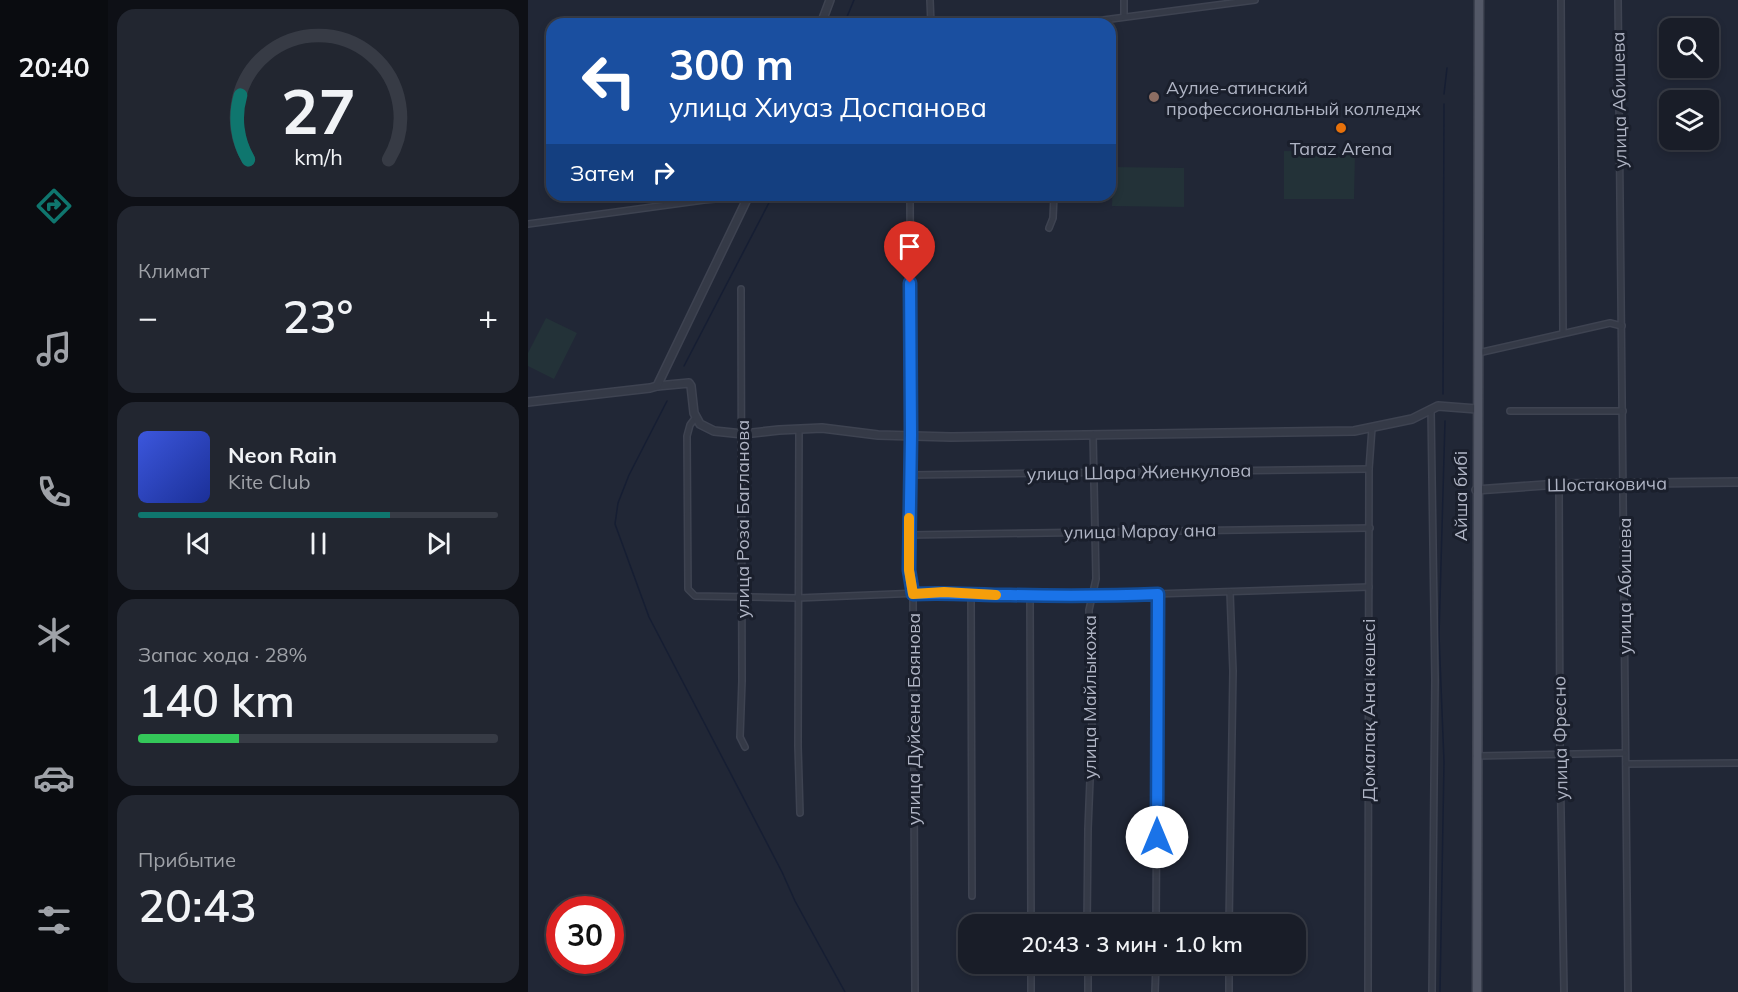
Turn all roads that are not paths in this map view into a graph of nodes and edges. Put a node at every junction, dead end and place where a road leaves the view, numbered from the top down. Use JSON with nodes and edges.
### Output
{"nodes":[{"id":1,"x":830,"y":0,"type":"edge"},
{"id":2,"x":930,"y":0,"type":"edge"},
{"id":3,"x":1124,"y":0,"type":"edge"},
{"id":4,"x":1255,"y":0,"type":"edge"},
{"id":5,"x":1479,"y":0,"type":"edge"},
{"id":6,"x":1561,"y":0,"type":"edge"},
{"id":7,"x":1618,"y":0,"type":"edge"},
{"id":8,"x":1125,"y":16,"type":"junction"},
{"id":9,"x":823,"y":18,"type":"edge"},
{"id":10,"x":931,"y":18,"type":"edge"},
{"id":11,"x":1112,"y":18,"type":"edge"},
{"id":12,"x":697,"y":201,"type":"edge"},
{"id":13,"x":746,"y":201,"type":"edge"},
{"id":14,"x":910,"y":201,"type":"edge"},
{"id":15,"x":1054,"y":201,"type":"edge"},
{"id":16,"x":528,"y":224,"type":"edge"},
{"id":17,"x":1049,"y":228,"type":"dead end"},
{"id":18,"x":741,"y":289,"type":"dead end"},
{"id":19,"x":1622,"y":326,"type":"junction"},
{"id":20,"x":1563,"y":333,"type":"junction"},
{"id":21,"x":1478,"y":353,"type":"junction"},
{"id":22,"x":657,"y":386,"type":"junction"},
{"id":23,"x":528,"y":402,"type":"edge"},
{"id":24,"x":1434,"y":407,"type":"junction"},
{"id":25,"x":1477,"y":409,"type":"junction"},
{"id":26,"x":1510,"y":411,"type":"dead end"},
{"id":27,"x":1623,"y":411,"type":"junction"},
{"id":28,"x":696,"y":417,"type":"junction"},
{"id":29,"x":1372,"y":428,"type":"junction"},
{"id":30,"x":799,"y":429,"type":"junction"},
{"id":31,"x":743,"y":434,"type":"junction"},
{"id":32,"x":1093,"y":434,"type":"junction"},
{"id":33,"x":911,"y":435,"type":"junction"},
{"id":34,"x":1369,"y":469,"type":"junction"},
{"id":35,"x":1094,"y":474,"type":"junction"},
{"id":36,"x":910,"y":475,"type":"junction"},
{"id":37,"x":1738,"y":482,"type":"edge"},
{"id":38,"x":1559,"y":484,"type":"junction"},
{"id":39,"x":1623,"y":484,"type":"junction"},
{"id":40,"x":1476,"y":490,"type":"junction"},
{"id":41,"x":1370,"y":528,"type":"junction"},
{"id":42,"x":1094,"y":532,"type":"junction"},
{"id":43,"x":909,"y":535,"type":"junction"},
{"id":44,"x":1369,"y":587,"type":"junction"},
{"id":45,"x":1230,"y":592,"type":"junction"},
{"id":46,"x":913,"y":594,"type":"junction"},
{"id":47,"x":1158,"y":594,"type":"junction"},
{"id":48,"x":971,"y":595,"type":"junction"},
{"id":49,"x":1030,"y":595,"type":"junction"},
{"id":50,"x":1092,"y":596,"type":"junction"},
{"id":51,"x":742,"y":598,"type":"junction"},
{"id":52,"x":798,"y":598,"type":"junction"},
{"id":53,"x":745,"y":747,"type":"dead end"},
{"id":54,"x":1560,"y":753,"type":"junction"},
{"id":55,"x":1625,"y":753,"type":"junction"},
{"id":56,"x":1476,"y":756,"type":"junction"},
{"id":57,"x":1738,"y":763,"type":"edge"},
{"id":58,"x":1626,"y":764,"type":"junction"},
{"id":59,"x":800,"y":813,"type":"dead end"},
{"id":60,"x":972,"y":896,"type":"dead end"},
{"id":61,"x":1031,"y":914,"type":"edge"},
{"id":62,"x":1087,"y":914,"type":"edge"},
{"id":63,"x":1156,"y":914,"type":"edge"},
{"id":64,"x":1229,"y":914,"type":"edge"},
{"id":65,"x":1031,"y":974,"type":"edge"},
{"id":66,"x":1088,"y":974,"type":"edge"},
{"id":67,"x":1156,"y":974,"type":"edge"},
{"id":68,"x":1229,"y":974,"type":"edge"},
{"id":69,"x":915,"y":992,"type":"edge"},
{"id":70,"x":1030,"y":992,"type":"edge"},
{"id":71,"x":1088,"y":992,"type":"edge"},
{"id":72,"x":1155,"y":992,"type":"edge"},
{"id":73,"x":1229,"y":992,"type":"edge"},
{"id":74,"x":1368,"y":992,"type":"edge"},
{"id":75,"x":1432,"y":992,"type":"edge"},
{"id":76,"x":1476,"y":992,"type":"edge"},
{"id":77,"x":1564,"y":992,"type":"edge"},
{"id":78,"x":1628,"y":992,"type":"edge"}],
"edges":[{"from":1,"to":9,"type":"street"},
{"from":2,"to":10,"type":"street"},
{"from":3,"to":8,"type":"street"},
{"from":4,"to":8,"type":"street"},
{"from":5,"to":21,"type":"main road","name":"Айша бибі"},
{"from":6,"to":20,"type":"street"},
{"from":7,"to":19,"type":"street","name":"улица Абишева"},
{"from":8,"to":11,"type":"street"},
{"from":12,"to":16,"type":"street"},
{"from":13,"to":22,"type":"street"},
{"from":14,"to":33,"type":"street","name":"улица Дуйсена Баянова"},
{"from":15,"to":17,"type":"street"},
{"from":18,"to":31,"type":"street","name":"улица Роза Багланова"},
{"from":19,"to":20,"type":"street"},
{"from":19,"to":27,"type":"street","name":"улица Абишева"},
{"from":20,"to":21,"type":"street"},
{"from":21,"to":25,"type":"main road","name":"Айша бибі"},
{"from":22,"to":23,"type":"street"},
{"from":22,"to":28,"type":"street"},
{"from":24,"to":25,"type":"street"},
{"from":24,"to":29,"type":"street"},
{"from":24,"to":75,"type":"street"},
{"from":25,"to":40,"type":"main road","name":"Айша бибі"},
{"from":26,"to":27,"type":"street"},
{"from":27,"to":39,"type":"street","name":"улица Абишева"},
{"from":28,"to":31,"type":"street"},
{"from":28,"to":51,"type":"street"},
{"from":29,"to":32,"type":"street"},
{"from":29,"to":34,"type":"street","name":"Домалақ Ана көшесі"},
{"from":30,"to":31,"type":"street"},
{"from":30,"to":33,"type":"street"},
{"from":30,"to":52,"type":"street"},
{"from":31,"to":51,"type":"street","name":"улица Роза Багланова"},
{"from":32,"to":33,"type":"street"},
{"from":32,"to":35,"type":"street","name":"улица Майлыкожа"},
{"from":33,"to":36,"type":"street","name":"улица Дуйсена Баянова"},
{"from":34,"to":35,"type":"street","name":"улица Шара Жиенкулова"},
{"from":34,"to":41,"type":"street","name":"Домалақ Ана көшесі"},
{"from":35,"to":36,"type":"street","name":"улица Шара Жиенкулова"},
{"from":35,"to":42,"type":"street","name":"улица Майлыкожа"},
{"from":36,"to":43,"type":"street","name":"улица Дуйсена Баянова"},
{"from":37,"to":39,"type":"street","name":"Шостаковича"},
{"from":38,"to":39,"type":"street","name":"Шостаковича"},
{"from":38,"to":40,"type":"street","name":"Шостаковича"},
{"from":38,"to":54,"type":"street","name":"улица Фресно"},
{"from":39,"to":55,"type":"street","name":"улица Абишева"},
{"from":40,"to":56,"type":"main road","name":"Айша бибі"},
{"from":41,"to":42,"type":"street","name":"улица Марау ана"},
{"from":41,"to":44,"type":"street","name":"Домалақ Ана көшесі"},
{"from":42,"to":43,"type":"street","name":"улица Марау ана"},
{"from":42,"to":50,"type":"street","name":"улица Майлыкожа"},
{"from":43,"to":46,"type":"street","name":"улица Дуйсена Баянова"},
{"from":44,"to":45,"type":"street"},
{"from":44,"to":74,"type":"street","name":"Домалақ Ана көшесі"},
{"from":45,"to":47,"type":"street"},
{"from":45,"to":64,"type":"street"},
{"from":46,"to":48,"type":"street"},
{"from":46,"to":52,"type":"street"},
{"from":46,"to":69,"type":"street","name":"улица Дуйсена Баянова"},
{"from":47,"to":50,"type":"street"},
{"from":47,"to":63,"type":"street"},
{"from":48,"to":49,"type":"street"},
{"from":48,"to":60,"type":"street"},
{"from":49,"to":50,"type":"street"},
{"from":49,"to":61,"type":"street"},
{"from":50,"to":62,"type":"street","name":"улица Майлыкожа"},
{"from":51,"to":52,"type":"street"},
{"from":51,"to":53,"type":"street","name":"улица Роза Багланова"},
{"from":52,"to":59,"type":"street"},
{"from":54,"to":55,"type":"street"},
{"from":54,"to":56,"type":"street"},
{"from":54,"to":77,"type":"street","name":"улица Фресно"},
{"from":55,"to":58,"type":"street","name":"улица Абишева"},
{"from":56,"to":76,"type":"main road","name":"Айша бибі"},
{"from":57,"to":58,"type":"street"},
{"from":58,"to":78,"type":"street","name":"улица Абишева"},
{"from":65,"to":70,"type":"street"},
{"from":66,"to":71,"type":"street"},
{"from":67,"to":72,"type":"street"},
{"from":68,"to":73,"type":"street"}]}
